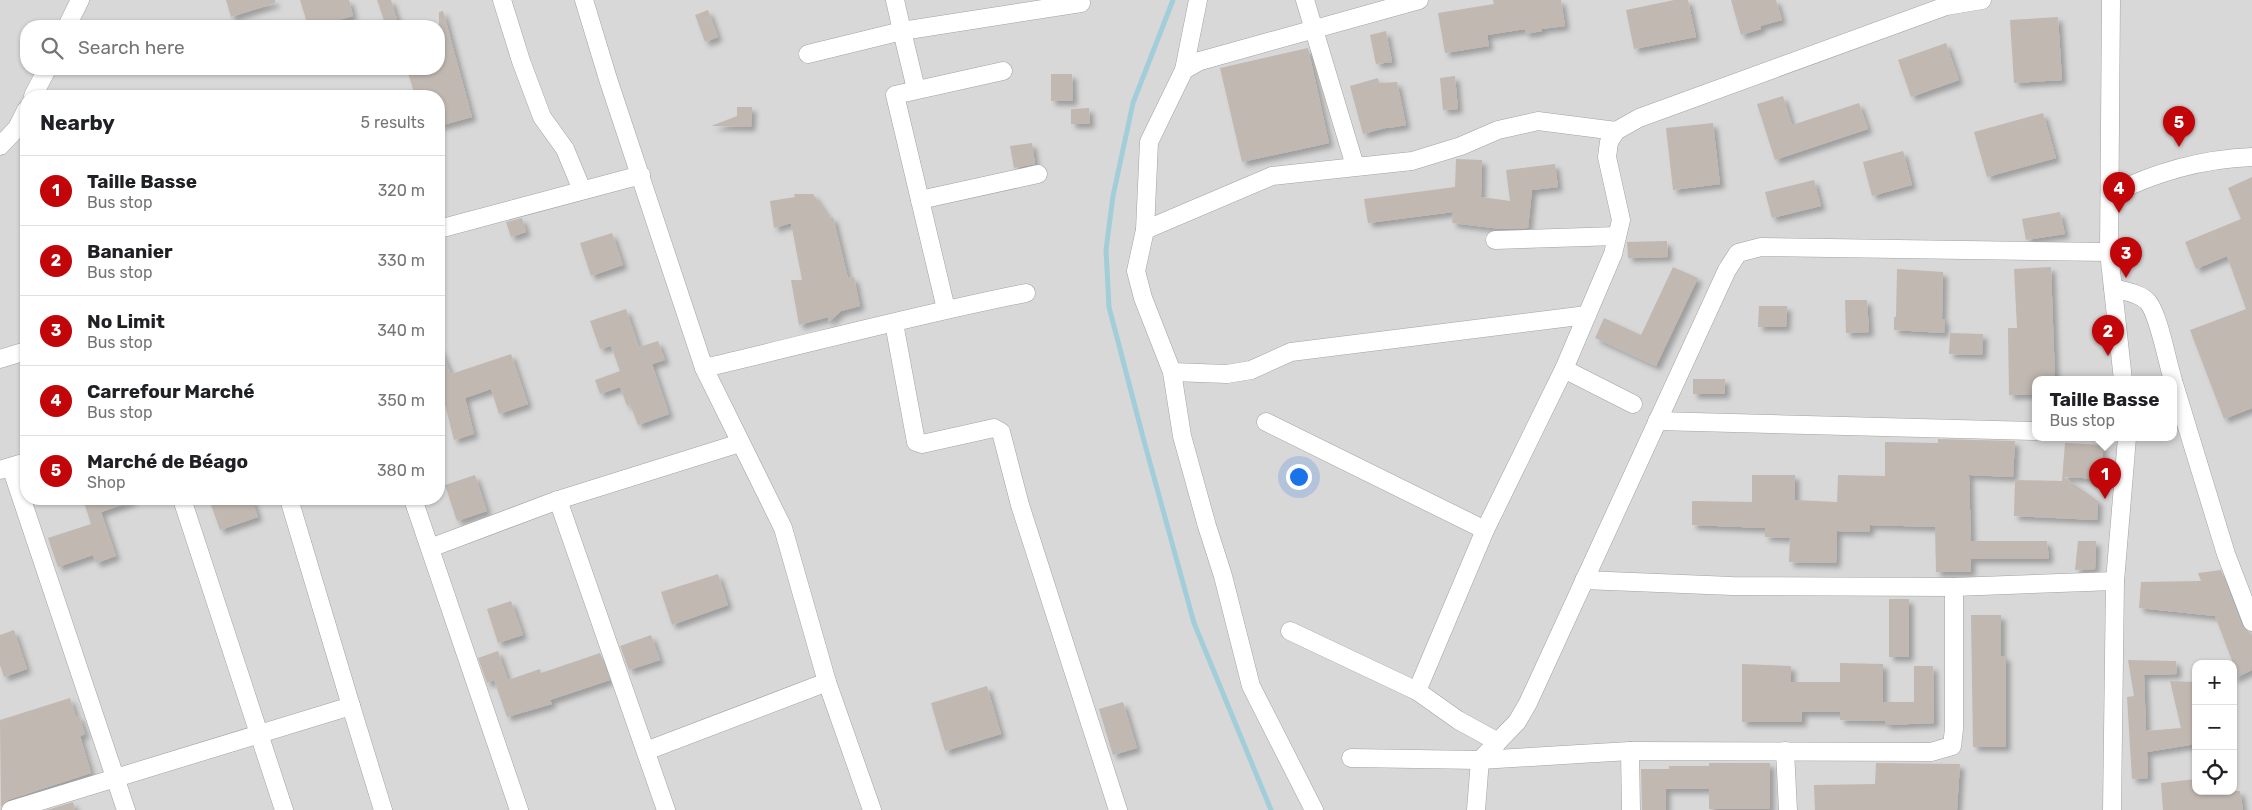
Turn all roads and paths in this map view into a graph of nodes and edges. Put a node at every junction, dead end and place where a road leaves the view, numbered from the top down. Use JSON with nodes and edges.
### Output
{"nodes":[{"id":1,"x":80,"y":0,"type":"edge"},
{"id":2,"x":502,"y":0,"type":"edge"},
{"id":3,"x":584,"y":0,"type":"edge"},
{"id":4,"x":895,"y":0,"type":"edge"},
{"id":5,"x":1198,"y":0,"type":"edge"},
{"id":6,"x":1305,"y":0,"type":"edge"},
{"id":7,"x":1419,"y":0,"type":"edge"},
{"id":8,"x":1982,"y":0,"type":"edge"},
{"id":9,"x":2111,"y":0,"type":"edge"},
{"id":10,"x":1081,"y":3,"type":"dead end"},
{"id":11,"x":1004,"y":7,"type":"edge"},
{"id":12,"x":70,"y":20,"type":"edge"},
{"id":13,"x":1313,"y":28,"type":"junction"},
{"id":14,"x":902,"y":31,"type":"junction"},
{"id":15,"x":808,"y":54,"type":"dead end"},
{"id":16,"x":1184,"y":70,"type":"junction"},
{"id":17,"x":1002,"y":72,"type":"dead end"},
{"id":18,"x":44,"y":75,"type":"edge"},
{"id":19,"x":916,"y":89,"type":"junction"},
{"id":20,"x":36,"y":90,"type":"edge"},
{"id":21,"x":20,"y":122,"type":"edge"},
{"id":22,"x":1616,"y":131,"type":"junction"},
{"id":23,"x":0,"y":146,"type":"edge"},
{"id":24,"x":2252,"y":157,"type":"edge"},
{"id":25,"x":1355,"y":166,"type":"junction"},
{"id":26,"x":1038,"y":174,"type":"dead end"},
{"id":27,"x":641,"y":175,"type":"junction"},
{"id":28,"x":582,"y":190,"type":"junction"},
{"id":29,"x":2110,"y":195,"type":"junction"},
{"id":30,"x":920,"y":200,"type":"junction"},
{"id":31,"x":445,"y":227,"type":"edge"},
{"id":32,"x":1145,"y":230,"type":"junction"},
{"id":33,"x":1617,"y":236,"type":"junction"},
{"id":34,"x":1495,"y":240,"type":"dead end"},
{"id":35,"x":2109,"y":252,"type":"junction"},
{"id":36,"x":2113,"y":288,"type":"junction"},
{"id":37,"x":1026,"y":293,"type":"dead end"},
{"id":38,"x":946,"y":309,"type":"junction"},
{"id":39,"x":1587,"y":315,"type":"junction"},
{"id":40,"x":894,"y":323,"type":"junction"},
{"id":41,"x":20,"y":353,"type":"edge"},
{"id":42,"x":0,"y":359,"type":"edge"},
{"id":43,"x":704,"y":368,"type":"junction"},
{"id":44,"x":1564,"y":368,"type":"junction"},
{"id":45,"x":1172,"y":372,"type":"junction"},
{"id":46,"x":2123,"y":376,"type":"edge"},
{"id":47,"x":2172,"y":376,"type":"edge"},
{"id":48,"x":2177,"y":394,"type":"edge"},
{"id":49,"x":1633,"y":404,"type":"dead end"},
{"id":50,"x":1657,"y":421,"type":"junction"},
{"id":51,"x":1266,"y":422,"type":"dead end"},
{"id":52,"x":2032,"y":431,"type":"edge"},
{"id":53,"x":2127,"y":441,"type":"edge"},
{"id":54,"x":740,"y":443,"type":"junction"},
{"id":55,"x":12,"y":467,"type":"edge"},
{"id":56,"x":20,"y":491,"type":"edge"},
{"id":57,"x":558,"y":500,"type":"junction"},
{"id":58,"x":25,"y":505,"type":"edge"},
{"id":59,"x":184,"y":505,"type":"edge"},
{"id":60,"x":291,"y":505,"type":"edge"},
{"id":61,"x":415,"y":505,"type":"edge"},
{"id":62,"x":1485,"y":530,"type":"junction"},
{"id":63,"x":430,"y":548,"type":"junction"},
{"id":64,"x":1584,"y":580,"type":"junction"},
{"id":65,"x":2114,"y":581,"type":"junction"},
{"id":66,"x":1954,"y":587,"type":"junction"},
{"id":67,"x":2252,"y":622,"type":"edge"},
{"id":68,"x":1290,"y":631,"type":"dead end"},
{"id":69,"x":827,"y":682,"type":"junction"},
{"id":70,"x":1417,"y":691,"type":"junction"},
{"id":71,"x":351,"y":706,"type":"junction"},
{"id":72,"x":259,"y":735,"type":"junction"},
{"id":73,"x":1498,"y":742,"type":"junction"},
{"id":74,"x":646,"y":751,"type":"junction"},
{"id":75,"x":1630,"y":751,"type":"junction"},
{"id":76,"x":1785,"y":751,"type":"junction"},
{"id":77,"x":1351,"y":758,"type":"dead end"},
{"id":78,"x":1480,"y":760,"type":"junction"},
{"id":79,"x":116,"y":777,"type":"junction"},
{"id":80,"x":11,"y":810,"type":"edge"},
{"id":81,"x":126,"y":810,"type":"edge"},
{"id":82,"x":284,"y":810,"type":"edge"},
{"id":83,"x":383,"y":810,"type":"edge"},
{"id":84,"x":518,"y":810,"type":"edge"},
{"id":85,"x":666,"y":810,"type":"edge"},
{"id":86,"x":872,"y":810,"type":"edge"},
{"id":87,"x":1118,"y":810,"type":"edge"},
{"id":88,"x":1314,"y":810,"type":"edge"},
{"id":89,"x":1476,"y":810,"type":"edge"},
{"id":90,"x":1631,"y":810,"type":"edge"},
{"id":91,"x":1788,"y":810,"type":"edge"},
{"id":92,"x":2112,"y":810,"type":"edge"}],
"edges":[{"from":1,"to":12,"type":"street"},
{"from":2,"to":28,"type":"street"},
{"from":3,"to":27,"type":"street"},
{"from":4,"to":14,"type":"street"},
{"from":5,"to":16,"type":"street"},
{"from":6,"to":13,"type":"street"},
{"from":7,"to":13,"type":"street"},
{"from":8,"to":22,"type":"street"},
{"from":9,"to":29,"type":"street"},
{"from":10,"to":11,"type":"street"},
{"from":11,"to":14,"type":"street"},
{"from":13,"to":16,"type":"street"},
{"from":13,"to":25,"type":"street"},
{"from":14,"to":15,"type":"street"},
{"from":14,"to":19,"type":"street"},
{"from":16,"to":32,"type":"street"},
{"from":17,"to":19,"type":"street"},
{"from":18,"to":20,"type":"street"},
{"from":19,"to":30,"type":"street"},
{"from":21,"to":23,"type":"street"},
{"from":22,"to":25,"type":"street"},
{"from":22,"to":33,"type":"street"},
{"from":24,"to":29,"type":"street"},
{"from":25,"to":32,"type":"street"},
{"from":26,"to":30,"type":"street"},
{"from":27,"to":28,"type":"street"},
{"from":27,"to":43,"type":"street"},
{"from":28,"to":31,"type":"street"},
{"from":29,"to":35,"type":"street"},
{"from":30,"to":38,"type":"street"},
{"from":32,"to":45,"type":"street"},
{"from":33,"to":34,"type":"street"},
{"from":33,"to":39,"type":"street"},
{"from":35,"to":36,"type":"street"},
{"from":35,"to":50,"type":"street"},
{"from":36,"to":46,"type":"street"},
{"from":36,"to":47,"type":"street"},
{"from":37,"to":38,"type":"street"},
{"from":38,"to":40,"type":"street"},
{"from":39,"to":44,"type":"street"},
{"from":39,"to":45,"type":"street"},
{"from":40,"to":43,"type":"street"},
{"from":40,"to":87,"type":"street"},
{"from":41,"to":42,"type":"street"},
{"from":43,"to":54,"type":"street"},
{"from":44,"to":49,"type":"street"},
{"from":44,"to":62,"type":"street"},
{"from":45,"to":88,"type":"street"},
{"from":48,"to":67,"type":"street"},
{"from":50,"to":52,"type":"street"},
{"from":50,"to":64,"type":"street"},
{"from":51,"to":62,"type":"street"},
{"from":53,"to":65,"type":"street"},
{"from":54,"to":57,"type":"street"},
{"from":54,"to":69,"type":"street"},
{"from":55,"to":56,"type":"street"},
{"from":57,"to":63,"type":"street"},
{"from":57,"to":74,"type":"street"},
{"from":58,"to":79,"type":"street"},
{"from":59,"to":72,"type":"street"},
{"from":60,"to":71,"type":"street"},
{"from":61,"to":63,"type":"street"},
{"from":62,"to":70,"type":"street"},
{"from":63,"to":84,"type":"street"},
{"from":64,"to":66,"type":"street"},
{"from":64,"to":73,"type":"street"},
{"from":65,"to":66,"type":"street"},
{"from":65,"to":92,"type":"street"},
{"from":66,"to":76,"type":"street"},
{"from":68,"to":70,"type":"street"},
{"from":69,"to":74,"type":"street"},
{"from":69,"to":86,"type":"street"},
{"from":70,"to":73,"type":"street"},
{"from":71,"to":72,"type":"street"},
{"from":71,"to":83,"type":"street"},
{"from":72,"to":79,"type":"street"},
{"from":72,"to":82,"type":"street"},
{"from":73,"to":78,"type":"street"},
{"from":74,"to":85,"type":"street"},
{"from":75,"to":76,"type":"street"},
{"from":75,"to":78,"type":"street"},
{"from":75,"to":90,"type":"street"},
{"from":76,"to":91,"type":"street"},
{"from":77,"to":78,"type":"street"},
{"from":78,"to":89,"type":"street"},
{"from":79,"to":80,"type":"street"},
{"from":79,"to":81,"type":"street"}]}
